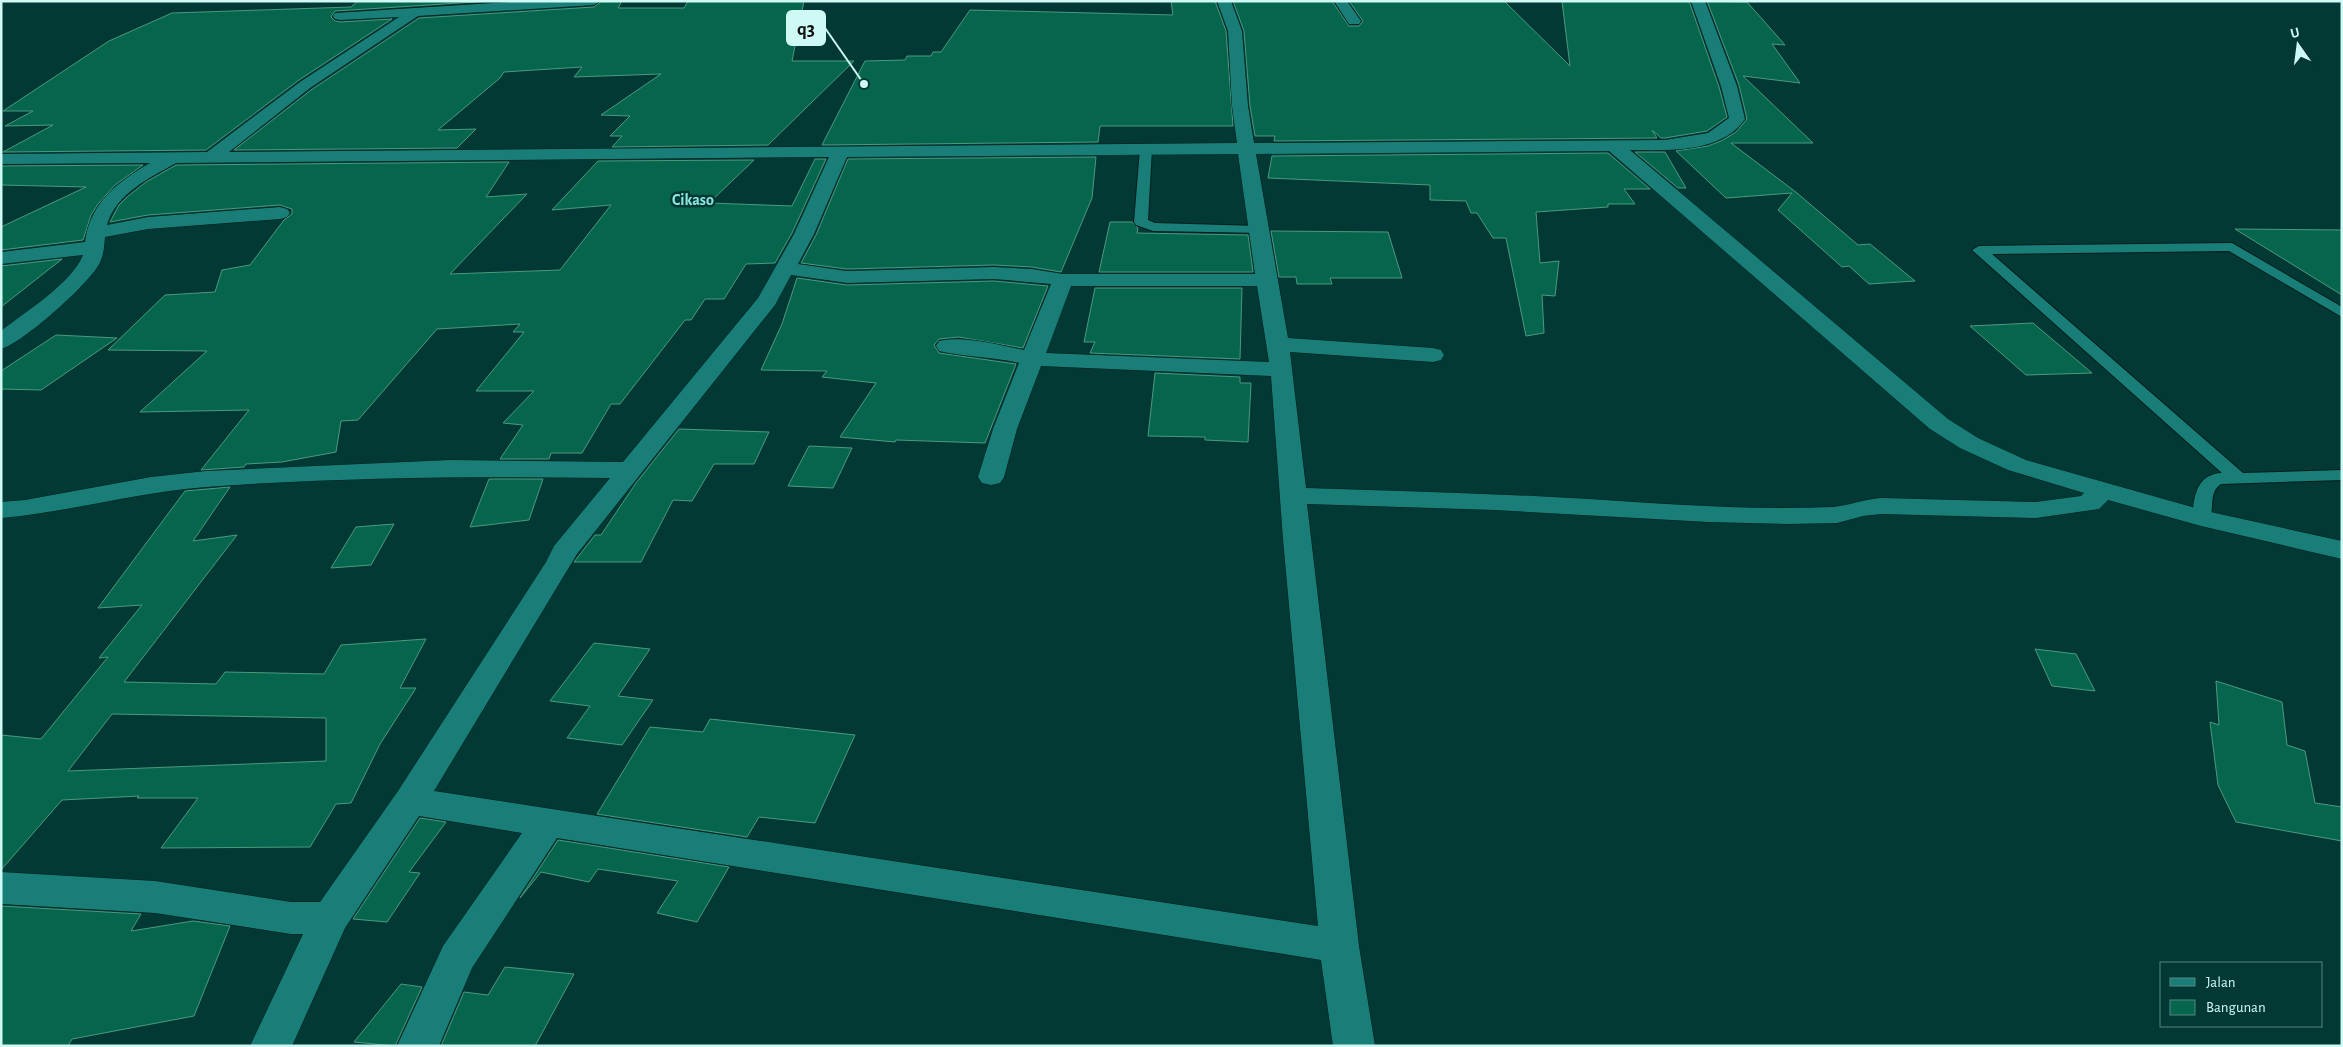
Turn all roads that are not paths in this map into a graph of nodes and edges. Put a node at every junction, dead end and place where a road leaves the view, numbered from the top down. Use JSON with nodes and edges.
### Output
{"nodes":[{"id":1,"x":590,"y":1,"type":"edge"},
{"id":2,"x":594,"y":1,"type":"edge"},
{"id":3,"x":1224,"y":1,"type":"edge"},
{"id":4,"x":1340,"y":1,"type":"edge"},
{"id":5,"x":1698,"y":1,"type":"edge"},
{"id":6,"x":415,"y":12,"type":"junction"},
{"id":7,"x":340,"y":16,"type":"dead end"},
{"id":8,"x":1354,"y":21,"type":"dead end"},
{"id":9,"x":1246,"y":148,"type":"junction"},
{"id":10,"x":1615,"y":148,"type":"junction"},
{"id":11,"x":1146,"y":149,"type":"junction"},
{"id":12,"x":840,"y":152,"type":"junction"},
{"id":13,"x":213,"y":156,"type":"junction"},
{"id":14,"x":173,"y":157,"type":"junction"},
{"id":15,"x":1,"y":158,"type":"edge"},
{"id":16,"x":280,"y":213,"type":"dead end"},
{"id":17,"x":1259,"y":230,"type":"junction"},
{"id":18,"x":96,"y":240,"type":"junction"},
{"id":19,"x":1,"y":258,"type":"edge"},
{"id":20,"x":785,"y":268,"type":"junction"},
{"id":21,"x":1063,"y":280,"type":"junction"},
{"id":22,"x":1267,"y":280,"type":"junction"},
{"id":23,"x":2342,"y":313,"type":"edge"},
{"id":24,"x":1,"y":342,"type":"edge"},
{"id":25,"x":947,"y":346,"type":"dead end"},
{"id":26,"x":1433,"y":356,"type":"dead end"},
{"id":27,"x":1280,"y":357,"type":"junction"},
{"id":28,"x":1033,"y":359,"type":"junction"},
{"id":29,"x":629,"y":470,"type":"junction"},
{"id":30,"x":2342,"y":475,"type":"edge"},
{"id":31,"x":991,"y":477,"type":"dead end"},
{"id":32,"x":2237,"y":477,"type":"junction"},
{"id":33,"x":2102,"y":490,"type":"junction"},
{"id":34,"x":1293,"y":496,"type":"junction"},
{"id":35,"x":1,"y":510,"type":"edge"},
{"id":36,"x":2202,"y":518,"type":"junction"},
{"id":37,"x":2342,"y":550,"type":"edge"},
{"id":38,"x":410,"y":800,"type":"junction"},
{"id":39,"x":549,"y":822,"type":"junction"},
{"id":40,"x":1,"y":888,"type":"edge"},
{"id":41,"x":330,"y":918,"type":"junction"},
{"id":42,"x":1339,"y":946,"type":"junction"},
{"id":43,"x":271,"y":1046,"type":"edge"},
{"id":44,"x":418,"y":1046,"type":"edge"},
{"id":45,"x":1354,"y":1046,"type":"edge"}],
"edges":[{"from":1,"to":2,"type":"street"},
{"from":1,"to":6,"type":"street"},
{"from":3,"to":9,"type":"street"},
{"from":4,"to":8,"type":"street"},
{"from":5,"to":10,"type":"street"},
{"from":6,"to":7,"type":"street"},
{"from":6,"to":13,"type":"street"},
{"from":9,"to":10,"type":"street"},
{"from":9,"to":11,"type":"street"},
{"from":9,"to":17,"type":"street"},
{"from":10,"to":33,"type":"street"},
{"from":11,"to":12,"type":"street"},
{"from":11,"to":17,"type":"lane"},
{"from":12,"to":13,"type":"street"},
{"from":12,"to":20,"type":"street"},
{"from":13,"to":14,"type":"street"},
{"from":14,"to":15,"type":"street"},
{"from":14,"to":18,"type":"street"},
{"from":16,"to":18,"type":"street"},
{"from":17,"to":22,"type":"street"},
{"from":18,"to":19,"type":"street"},
{"from":18,"to":24,"type":"street"},
{"from":20,"to":21,"type":"street"},
{"from":20,"to":29,"type":"street"},
{"from":21,"to":22,"type":"street"},
{"from":21,"to":28,"type":"street"},
{"from":22,"to":27,"type":"street"},
{"from":23,"to":32,"type":"lane"},
{"from":25,"to":28,"type":"street"},
{"from":26,"to":27,"type":"street"},
{"from":27,"to":28,"type":"street"},
{"from":27,"to":34,"type":"street"},
{"from":28,"to":31,"type":"street"},
{"from":29,"to":35,"type":"street"},
{"from":29,"to":38,"type":"street"},
{"from":30,"to":32,"type":"lane"},
{"from":32,"to":36,"type":"lane"},
{"from":33,"to":34,"type":"street"},
{"from":33,"to":36,"type":"street"},
{"from":34,"to":42,"type":"street"},
{"from":36,"to":37,"type":"street"},
{"from":38,"to":39,"type":"street"},
{"from":38,"to":41,"type":"street"},
{"from":39,"to":42,"type":"street"},
{"from":39,"to":44,"type":"street"},
{"from":40,"to":41,"type":"street"},
{"from":41,"to":43,"type":"street"},
{"from":42,"to":45,"type":"street"}]}
